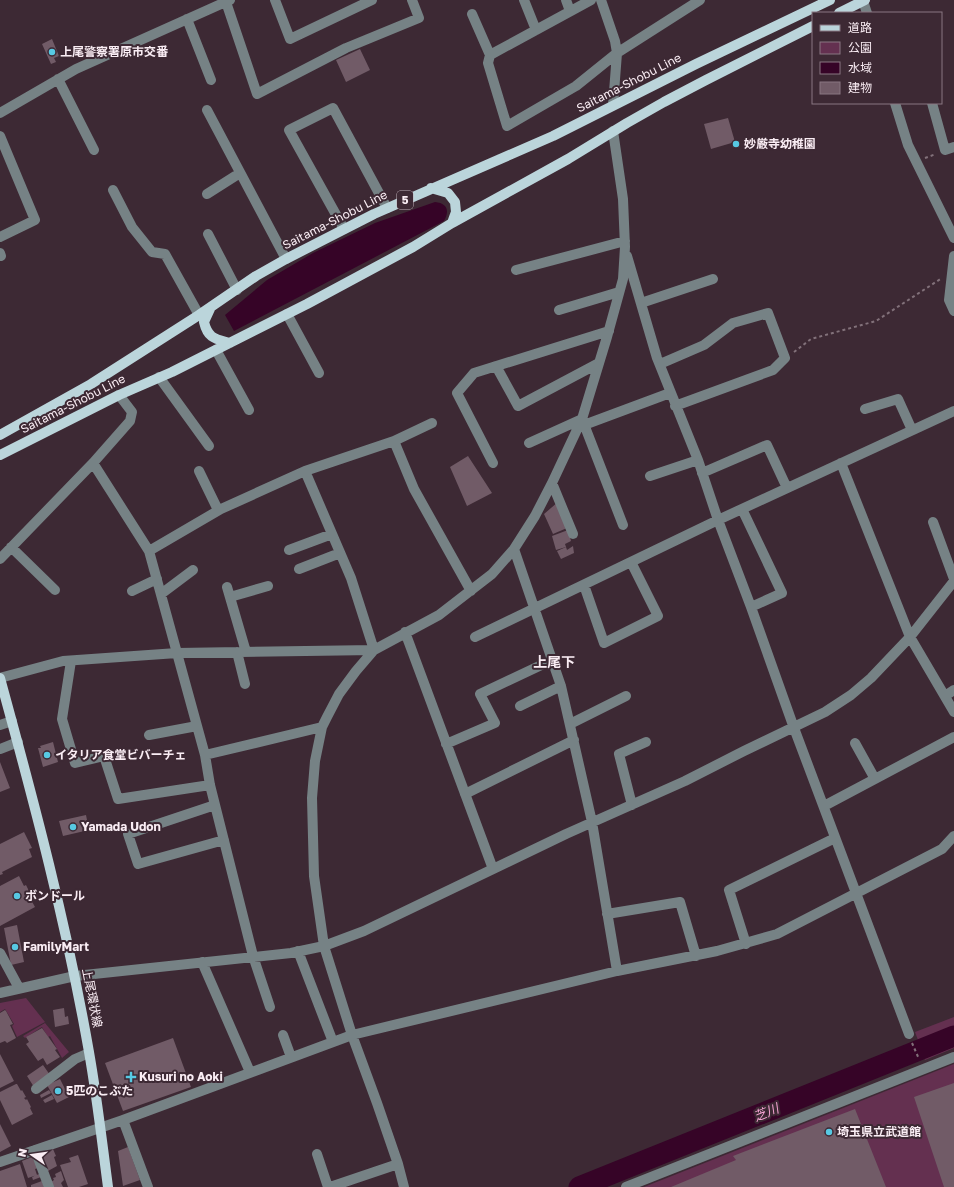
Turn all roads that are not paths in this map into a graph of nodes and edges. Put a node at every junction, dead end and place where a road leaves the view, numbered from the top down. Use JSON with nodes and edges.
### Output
{"nodes":[{"id":1,"x":274,"y":0,"type":"edge"},
{"id":2,"x":372,"y":0,"type":"edge"},
{"id":3,"x":412,"y":0,"type":"edge"},
{"id":4,"x":524,"y":0,"type":"edge"},
{"id":5,"x":566,"y":0,"type":"edge"},
{"id":6,"x":591,"y":0,"type":"edge"},
{"id":7,"x":601,"y":0,"type":"edge"},
{"id":8,"x":700,"y":0,"type":"edge"},
{"id":9,"x":830,"y":0,"type":"edge"},
{"id":10,"x":228,"y":1,"type":"edge"},
{"id":11,"x":864,"y":1,"type":"edge"},
{"id":12,"x":570,"y":11,"type":"junction"},
{"id":13,"x":841,"y":12,"type":"edge"},
{"id":14,"x":867,"y":12,"type":"edge"},
{"id":15,"x":472,"y":14,"type":"dead end"},
{"id":16,"x":187,"y":19,"type":"junction"},
{"id":17,"x":812,"y":27,"type":"edge"},
{"id":18,"x":536,"y":30,"type":"junction"},
{"id":19,"x":617,"y":53,"type":"junction"},
{"id":20,"x":490,"y":55,"type":"junction"},
{"id":21,"x":58,"y":79,"type":"junction"},
{"id":22,"x":211,"y":80,"type":"dead end"},
{"id":23,"x":895,"y":104,"type":"edge"},
{"id":24,"x":932,"y":104,"type":"edge"},
{"id":25,"x":613,"y":105,"type":"junction"},
{"id":26,"x":207,"y":110,"type":"dead end"},
{"id":27,"x":0,"y":113,"type":"edge"},
{"id":28,"x":613,"y":131,"type":"junction"},
{"id":29,"x":0,"y":136,"type":"edge"},
{"id":30,"x":949,"y":149,"type":"edge"},
{"id":31,"x":94,"y":150,"type":"dead end"},
{"id":32,"x":240,"y":173,"type":"junction"},
{"id":33,"x":431,"y":188,"type":"junction"},
{"id":34,"x":113,"y":190,"type":"dead end"},
{"id":35,"x":207,"y":194,"type":"dead end"},
{"id":36,"x":387,"y":208,"type":"junction"},
{"id":37,"x":452,"y":223,"type":"junction"},
{"id":38,"x":344,"y":229,"type":"junction"},
{"id":39,"x":208,"y":234,"type":"dead end"},
{"id":40,"x":0,"y":237,"type":"edge"},
{"id":41,"x":954,"y":238,"type":"edge"},
{"id":42,"x":625,"y":244,"type":"junction"},
{"id":43,"x":954,"y":256,"type":"edge"},
{"id":44,"x":286,"y":259,"type":"junction"},
{"id":45,"x":516,"y":270,"type":"dead end"},
{"id":46,"x":713,"y":279,"type":"dead end"},
{"id":47,"x":237,"y":290,"type":"junction"},
{"id":48,"x":619,"y":292,"type":"junction"},
{"id":49,"x":640,"y":303,"type":"junction"},
{"id":50,"x":211,"y":307,"type":"junction"},
{"id":51,"x":559,"y":310,"type":"dead end"},
{"id":52,"x":954,"y":311,"type":"edge"},
{"id":53,"x":287,"y":314,"type":"junction"},
{"id":54,"x":199,"y":315,"type":"junction"},
{"id":55,"x":609,"y":331,"type":"junction"},
{"id":56,"x":230,"y":343,"type":"junction"},
{"id":57,"x":216,"y":350,"type":"junction"},
{"id":58,"x":599,"y":363,"type":"junction"},
{"id":59,"x":660,"y":364,"type":"junction"},
{"id":60,"x":496,"y":366,"type":"junction"},
{"id":61,"x":319,"y":373,"type":"dead end"},
{"id":62,"x":159,"y":377,"type":"junction"},
{"id":63,"x":670,"y":393,"type":"junction"},
{"id":64,"x":119,"y":395,"type":"junction"},
{"id":65,"x":675,"y":406,"type":"junction"},
{"id":66,"x":864,"y":409,"type":"dead end"},
{"id":67,"x":249,"y":410,"type":"dead end"},
{"id":68,"x":954,"y":411,"type":"edge"},
{"id":69,"x":583,"y":422,"type":"junction"},
{"id":70,"x":432,"y":423,"type":"dead end"},
{"id":71,"x":912,"y":430,"type":"junction"},
{"id":72,"x":0,"y":435,"type":"edge"},
{"id":73,"x":394,"y":441,"type":"junction"},
{"id":74,"x":529,"y":443,"type":"dead end"},
{"id":75,"x":209,"y":446,"type":"dead end"},
{"id":76,"x":0,"y":455,"type":"edge"},
{"id":77,"x":698,"y":460,"type":"junction"},
{"id":78,"x":493,"y":463,"type":"dead end"},
{"id":79,"x":841,"y":463,"type":"junction"},
{"id":80,"x":93,"y":464,"type":"junction"},
{"id":81,"x":199,"y":471,"type":"dead end"},
{"id":82,"x":305,"y":471,"type":"junction"},
{"id":83,"x":702,"y":473,"type":"junction"},
{"id":84,"x":650,"y":476,"type":"dead end"},
{"id":85,"x":552,"y":483,"type":"junction"},
{"id":86,"x":787,"y":488,"type":"junction"},
{"id":87,"x":742,"y":509,"type":"junction"},
{"id":88,"x":218,"y":510,"type":"junction"},
{"id":89,"x":718,"y":520,"type":"junction"},
{"id":90,"x":933,"y":522,"type":"dead end"},
{"id":91,"x":623,"y":525,"type":"dead end"},
{"id":92,"x":332,"y":534,"type":"junction"},
{"id":93,"x":573,"y":534,"type":"dead end"},
{"id":94,"x":11,"y":547,"type":"junction"},
{"id":95,"x":514,"y":549,"type":"junction"},
{"id":96,"x":289,"y":550,"type":"dead end"},
{"id":97,"x":149,"y":551,"type":"junction"},
{"id":98,"x":340,"y":554,"type":"junction"},
{"id":99,"x":0,"y":559,"type":"edge"},
{"id":100,"x":631,"y":562,"type":"junction"},
{"id":101,"x":299,"y":569,"type":"dead end"},
{"id":102,"x":193,"y":570,"type":"dead end"},
{"id":103,"x":157,"y":579,"type":"junction"},
{"id":104,"x":954,"y":580,"type":"edge"},
{"id":105,"x":584,"y":585,"type":"junction"},
{"id":106,"x":268,"y":586,"type":"dead end"},
{"id":107,"x":55,"y":590,"type":"dead end"},
{"id":108,"x":132,"y":591,"type":"dead end"},
{"id":109,"x":471,"y":591,"type":"junction"},
{"id":110,"x":161,"y":594,"type":"junction"},
{"id":111,"x":751,"y":607,"type":"junction"},
{"id":112,"x":534,"y":608,"type":"junction"},
{"id":113,"x":405,"y":632,"type":"junction"},
{"id":114,"x":475,"y":637,"type":"dead end"},
{"id":115,"x":910,"y":637,"type":"junction"},
{"id":116,"x":374,"y":650,"type":"junction"},
{"id":117,"x":241,"y":652,"type":"junction"},
{"id":118,"x":177,"y":653,"type":"junction"},
{"id":119,"x":71,"y":660,"type":"junction"},
{"id":120,"x":552,"y":660,"type":"junction"},
{"id":121,"x":0,"y":678,"type":"edge"},
{"id":122,"x":245,"y":684,"type":"dead end"},
{"id":123,"x":561,"y":686,"type":"junction"},
{"id":124,"x":954,"y":690,"type":"edge"},
{"id":125,"x":626,"y":696,"type":"dead end"},
{"id":126,"x":945,"y":696,"type":"junction"},
{"id":127,"x":520,"y":706,"type":"dead end"},
{"id":128,"x":954,"y":712,"type":"edge"},
{"id":129,"x":12,"y":721,"type":"junction"},
{"id":130,"x":570,"y":724,"type":"junction"},
{"id":131,"x":0,"y":725,"type":"edge"},
{"id":132,"x":197,"y":726,"type":"junction"},
{"id":133,"x":322,"y":727,"type":"junction"},
{"id":134,"x":794,"y":728,"type":"junction"},
{"id":135,"x":149,"y":734,"type":"dead end"},
{"id":136,"x":954,"y":737,"type":"edge"},
{"id":137,"x":574,"y":740,"type":"junction"},
{"id":138,"x":18,"y":742,"type":"junction"},
{"id":139,"x":646,"y":742,"type":"dead end"},
{"id":140,"x":855,"y":743,"type":"dead end"},
{"id":141,"x":446,"y":744,"type":"junction"},
{"id":142,"x":0,"y":749,"type":"edge"},
{"id":143,"x":205,"y":755,"type":"junction"},
{"id":144,"x":875,"y":779,"type":"junction"},
{"id":145,"x":210,"y":785,"type":"junction"},
{"id":146,"x":465,"y":794,"type":"junction"},
{"id":147,"x":215,"y":805,"type":"junction"},
{"id":148,"x":632,"y":805,"type":"junction"},
{"id":149,"x":824,"y":806,"type":"junction"},
{"id":150,"x":592,"y":822,"type":"junction"},
{"id":151,"x":954,"y":836,"type":"edge"},
{"id":152,"x":835,"y":838,"type":"junction"},
{"id":153,"x":224,"y":840,"type":"junction"},
{"id":154,"x":493,"y":869,"type":"junction"},
{"id":155,"x":856,"y":894,"type":"junction"},
{"id":156,"x":607,"y":914,"type":"junction"},
{"id":157,"x":746,"y":944,"type":"junction"},
{"id":158,"x":324,"y":946,"type":"junction"},
{"id":159,"x":298,"y":951,"type":"junction"},
{"id":160,"x":0,"y":953,"type":"edge"},
{"id":161,"x":253,"y":956,"type":"junction"},
{"id":162,"x":696,"y":956,"type":"junction"},
{"id":163,"x":202,"y":962,"type":"junction"},
{"id":164,"x":617,"y":971,"type":"junction"},
{"id":165,"x":75,"y":976,"type":"junction"},
{"id":166,"x":19,"y":988,"type":"junction"},
{"id":167,"x":0,"y":993,"type":"edge"},
{"id":168,"x":270,"y":1006,"type":"dead end"},
{"id":169,"x":909,"y":1034,"type":"road end"},
{"id":170,"x":283,"y":1035,"type":"dead end"},
{"id":171,"x":352,"y":1036,"type":"junction"},
{"id":172,"x":333,"y":1042,"type":"junction"},
{"id":173,"x":89,"y":1053,"type":"junction"},
{"id":174,"x":291,"y":1057,"type":"junction"},
{"id":175,"x":954,"y":1057,"type":"edge"},
{"id":176,"x":250,"y":1072,"type":"junction"},
{"id":177,"x":36,"y":1089,"type":"dead end"},
{"id":178,"x":123,"y":1120,"type":"junction"},
{"id":179,"x":100,"y":1126,"type":"junction"},
{"id":180,"x":35,"y":1150,"type":"junction"},
{"id":181,"x":317,"y":1154,"type":"dead end"},
{"id":182,"x":0,"y":1162,"type":"edge"},
{"id":183,"x":398,"y":1164,"type":"junction"},
{"id":184,"x":49,"y":1187,"type":"edge"},
{"id":185,"x":108,"y":1187,"type":"edge"},
{"id":186,"x":148,"y":1187,"type":"edge"},
{"id":187,"x":329,"y":1187,"type":"edge"},
{"id":188,"x":404,"y":1187,"type":"edge"},
{"id":189,"x":626,"y":1187,"type":"edge"}],
"edges":[{"from":1,"to":2,"type":"street"},
{"from":3,"to":10,"type":"street"},
{"from":4,"to":18,"type":"street"},
{"from":5,"to":12,"type":"street"},
{"from":6,"to":12,"type":"street"},
{"from":7,"to":19,"type":"street"},
{"from":8,"to":19,"type":"street"},
{"from":9,"to":25,"type":"main road","name":"Saitama-Shobu Line","number":"5"},
{"from":10,"to":16,"type":"street"},
{"from":11,"to":13,"type":"main road"},
{"from":11,"to":14,"type":"street"},
{"from":12,"to":18,"type":"street"},
{"from":15,"to":20,"type":"street"},
{"from":16,"to":21,"type":"street"},
{"from":16,"to":22,"type":"street"},
{"from":17,"to":28,"type":"main road","name":"Saitama-Shobu Line"},
{"from":18,"to":20,"type":"street"},
{"from":19,"to":20,"type":"street"},
{"from":19,"to":25,"type":"street"},
{"from":21,"to":27,"type":"street"},
{"from":21,"to":31,"type":"street"},
{"from":23,"to":41,"type":"street"},
{"from":24,"to":30,"type":"street"},
{"from":25,"to":33,"type":"main road","name":"Saitama-Shobu Line","number":"5"},
{"from":26,"to":32,"type":"street"},
{"from":28,"to":37,"type":"main road","name":"Saitama-Shobu Line"},
{"from":28,"to":42,"type":"street"},
{"from":29,"to":40,"type":"street"},
{"from":32,"to":35,"type":"street"},
{"from":32,"to":44,"type":"street"},
{"from":33,"to":36,"type":"main road","name":"Saitama-Shobu Line","number":"5"},
{"from":33,"to":37,"type":"main road"},
{"from":34,"to":54,"type":"street"},
{"from":36,"to":38,"type":"main road","name":"Saitama-Shobu Line","number":"5"},
{"from":36,"to":38,"type":"street"},
{"from":37,"to":53,"type":"main road","name":"Saitama-Shobu Line"},
{"from":38,"to":44,"type":"main road","name":"Saitama-Shobu Line","number":"5"},
{"from":39,"to":47,"type":"street"},
{"from":42,"to":45,"type":"street"},
{"from":42,"to":48,"type":"street"},
{"from":42,"to":49,"type":"street"},
{"from":43,"to":52,"type":"street"},
{"from":44,"to":47,"type":"main road","name":"Saitama-Shobu Line","number":"5"},
{"from":46,"to":49,"type":"street"},
{"from":47,"to":50,"type":"main road","name":"Saitama-Shobu Line","number":"5"},
{"from":48,"to":51,"type":"street"},
{"from":48,"to":55,"type":"street"},
{"from":49,"to":59,"type":"street"},
{"from":50,"to":54,"type":"main road","name":"Saitama-Shobu Line","number":"5"},
{"from":50,"to":56,"type":"main road"},
{"from":53,"to":56,"type":"main road","name":"Saitama-Shobu Line"},
{"from":53,"to":61,"type":"street"},
{"from":54,"to":72,"type":"main road","name":"Saitama-Shobu Line","number":"5"},
{"from":55,"to":58,"type":"street"},
{"from":55,"to":60,"type":"street"},
{"from":56,"to":57,"type":"main road","name":"Saitama-Shobu Line"},
{"from":57,"to":62,"type":"main road","name":"Saitama-Shobu Line"},
{"from":57,"to":67,"type":"street"},
{"from":58,"to":60,"type":"street"},
{"from":58,"to":69,"type":"street"},
{"from":59,"to":63,"type":"street"},
{"from":59,"to":65,"type":"street"},
{"from":60,"to":78,"type":"street"},
{"from":62,"to":64,"type":"main road","name":"Saitama-Shobu Line"},
{"from":62,"to":75,"type":"street"},
{"from":63,"to":65,"type":"street"},
{"from":63,"to":69,"type":"street"},
{"from":64,"to":76,"type":"main road","name":"Saitama-Shobu Line"},
{"from":64,"to":80,"type":"street"},
{"from":65,"to":77,"type":"street"},
{"from":66,"to":71,"type":"street"},
{"from":68,"to":71,"type":"street"},
{"from":69,"to":74,"type":"street"},
{"from":69,"to":85,"type":"street"},
{"from":69,"to":91,"type":"street"},
{"from":70,"to":73,"type":"street"},
{"from":71,"to":79,"type":"street"},
{"from":73,"to":82,"type":"street"},
{"from":73,"to":109,"type":"street"},
{"from":77,"to":83,"type":"street"},
{"from":77,"to":84,"type":"street"},
{"from":79,"to":86,"type":"street"},
{"from":79,"to":115,"type":"street"},
{"from":80,"to":94,"type":"street"},
{"from":80,"to":97,"type":"street"},
{"from":81,"to":88,"type":"street"},
{"from":82,"to":88,"type":"street"},
{"from":82,"to":92,"type":"street"},
{"from":83,"to":86,"type":"street"},
{"from":83,"to":89,"type":"street"},
{"from":85,"to":93,"type":"street"},
{"from":85,"to":95,"type":"street"},
{"from":86,"to":87,"type":"street"},
{"from":87,"to":89,"type":"street"},
{"from":87,"to":111,"type":"street"},
{"from":88,"to":97,"type":"street"},
{"from":89,"to":100,"type":"street"},
{"from":89,"to":111,"type":"street"},
{"from":90,"to":104,"type":"street"},
{"from":92,"to":96,"type":"street"},
{"from":92,"to":98,"type":"street"},
{"from":94,"to":99,"type":"street"},
{"from":94,"to":107,"type":"street"},
{"from":95,"to":109,"type":"street"},
{"from":95,"to":112,"type":"street"},
{"from":97,"to":103,"type":"street"},
{"from":98,"to":101,"type":"street"},
{"from":98,"to":116,"type":"street"},
{"from":100,"to":105,"type":"street"},
{"from":100,"to":105,"type":"street"},
{"from":102,"to":110,"type":"street"},
{"from":103,"to":108,"type":"street"},
{"from":103,"to":110,"type":"street"},
{"from":104,"to":115,"type":"street"},
{"from":105,"to":112,"type":"street"},
{"from":106,"to":117,"type":"street"},
{"from":109,"to":113,"type":"street"},
{"from":110,"to":118,"type":"street"},
{"from":111,"to":134,"type":"street"},
{"from":112,"to":114,"type":"street"},
{"from":112,"to":120,"type":"street"},
{"from":113,"to":116,"type":"street"},
{"from":113,"to":141,"type":"street"},
{"from":115,"to":126,"type":"street"},
{"from":115,"to":134,"type":"street"},
{"from":116,"to":117,"type":"street"},
{"from":116,"to":133,"type":"street"},
{"from":117,"to":118,"type":"street"},
{"from":117,"to":122,"type":"street"},
{"from":118,"to":119,"type":"street"},
{"from":118,"to":132,"type":"street"},
{"from":119,"to":121,"type":"street"},
{"from":119,"to":145,"type":"street"},
{"from":120,"to":123,"type":"street"},
{"from":120,"to":141,"type":"street"},
{"from":121,"to":129,"type":"main road","name":"上尾環状線"},
{"from":123,"to":127,"type":"street"},
{"from":123,"to":130,"type":"street"},
{"from":124,"to":126,"type":"street"},
{"from":125,"to":130,"type":"street"},
{"from":126,"to":128,"type":"street"},
{"from":129,"to":131,"type":"street"},
{"from":129,"to":138,"type":"main road","name":"上尾環状線"},
{"from":130,"to":137,"type":"street"},
{"from":132,"to":135,"type":"street"},
{"from":132,"to":143,"type":"street"},
{"from":133,"to":143,"type":"street"},
{"from":133,"to":158,"type":"street"},
{"from":134,"to":148,"type":"street"},
{"from":134,"to":149,"type":"street"},
{"from":136,"to":144,"type":"street"},
{"from":137,"to":146,"type":"street"},
{"from":137,"to":150,"type":"street"},
{"from":138,"to":142,"type":"street"},
{"from":138,"to":165,"type":"main road","name":"上尾環状線"},
{"from":139,"to":148,"type":"street"},
{"from":140,"to":144,"type":"street"},
{"from":141,"to":146,"type":"street"},
{"from":143,"to":145,"type":"street"},
{"from":144,"to":149,"type":"street"},
{"from":145,"to":147,"type":"street"},
{"from":146,"to":154,"type":"street"},
{"from":147,"to":153,"type":"street"},
{"from":147,"to":153,"type":"street"},
{"from":148,"to":150,"type":"street"},
{"from":149,"to":152,"type":"street"},
{"from":150,"to":154,"type":"street"},
{"from":150,"to":156,"type":"street"},
{"from":151,"to":155,"type":"street"},
{"from":152,"to":155,"type":"street"},
{"from":152,"to":157,"type":"street"},
{"from":153,"to":161,"type":"street"},
{"from":154,"to":158,"type":"street"},
{"from":155,"to":157,"type":"street"},
{"from":155,"to":169,"type":"street"},
{"from":156,"to":162,"type":"street"},
{"from":156,"to":164,"type":"street"},
{"from":157,"to":162,"type":"street"},
{"from":158,"to":159,"type":"street"},
{"from":158,"to":171,"type":"street"},
{"from":159,"to":161,"type":"street"},
{"from":159,"to":172,"type":"street"},
{"from":160,"to":166,"type":"street"},
{"from":161,"to":163,"type":"street"},
{"from":161,"to":168,"type":"street"},
{"from":162,"to":164,"type":"street"},
{"from":163,"to":165,"type":"street"},
{"from":163,"to":176,"type":"street"},
{"from":164,"to":171,"type":"street"},
{"from":165,"to":166,"type":"street"},
{"from":165,"to":173,"type":"main road","name":"上尾環状線"},
{"from":166,"to":167,"type":"street"},
{"from":170,"to":174,"type":"street"},
{"from":171,"to":172,"type":"street"},
{"from":171,"to":183,"type":"street"},
{"from":172,"to":174,"type":"street"},
{"from":173,"to":177,"type":"street"},
{"from":173,"to":179,"type":"main road","name":"上尾環状線"},
{"from":174,"to":176,"type":"street"},
{"from":175,"to":189,"type":"street"},
{"from":176,"to":178,"type":"street"},
{"from":178,"to":179,"type":"street"},
{"from":178,"to":186,"type":"street"},
{"from":179,"to":180,"type":"street"},
{"from":179,"to":185,"type":"main road","name":"上尾環状線"},
{"from":180,"to":182,"type":"street"},
{"from":180,"to":184,"type":"street"},
{"from":181,"to":187,"type":"street"},
{"from":183,"to":187,"type":"street"},
{"from":183,"to":188,"type":"street"}]}
